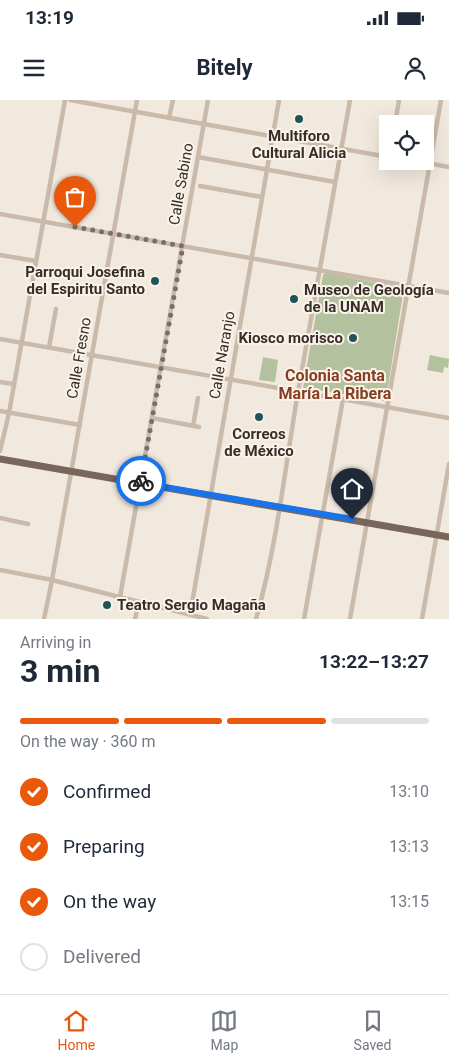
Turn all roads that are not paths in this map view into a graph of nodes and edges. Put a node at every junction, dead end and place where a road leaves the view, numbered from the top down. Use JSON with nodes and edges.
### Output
{"nodes":[{"id":1,"x":65,"y":100,"type":"edge"},
{"id":2,"x":70,"y":100,"type":"edge"},
{"id":3,"x":137,"y":100,"type":"edge"},
{"id":4,"x":173,"y":100,"type":"edge"},
{"id":5,"x":208,"y":100,"type":"edge"},
{"id":6,"x":279,"y":100,"type":"edge"},
{"id":7,"x":350,"y":100,"type":"edge"},
{"id":8,"x":399,"y":100,"type":"edge"},
{"id":9,"x":441,"y":100,"type":"edge"},
{"id":10,"x":135,"y":111,"type":"junction"},
{"id":11,"x":396,"y":115,"type":"edge"},
{"id":12,"x":170,"y":118,"type":"junction"},
{"id":13,"x":204,"y":124,"type":"junction"},
{"id":14,"x":273,"y":136,"type":"junction"},
{"id":15,"x":434,"y":140,"type":"edge"},
{"id":16,"x":342,"y":148,"type":"junction"},
{"id":17,"x":379,"y":154,"type":"edge"},
{"id":18,"x":198,"y":157,"type":"junction"},
{"id":19,"x":434,"y":164,"type":"edge"},
{"id":20,"x":449,"y":167,"type":"edge"},
{"id":21,"x":266,"y":170,"type":"junction"},
{"id":22,"x":429,"y":170,"type":"edge"},
{"id":23,"x":335,"y":182,"type":"junction"},
{"id":24,"x":200,"y":186,"type":"dead end"},
{"id":25,"x":262,"y":198,"type":"junction"},
{"id":26,"x":0,"y":214,"type":"edge"},
{"id":27,"x":44,"y":222,"type":"junction"},
{"id":28,"x":113,"y":233,"type":"junction"},
{"id":29,"x":183,"y":246,"type":"junction"},
{"id":30,"x":0,"y":255,"type":"edge"},
{"id":31,"x":252,"y":257,"type":"junction"},
{"id":32,"x":36,"y":260,"type":"junction"},
{"id":33,"x":320,"y":270,"type":"junction"},
{"id":34,"x":409,"y":286,"type":"junction"},
{"id":35,"x":449,"y":293,"type":"edge"},
{"id":36,"x":56,"y":308,"type":"dead end"},
{"id":37,"x":0,"y":339,"type":"edge"},
{"id":38,"x":22,"y":343,"type":"junction"},
{"id":39,"x":49,"y":347,"type":"junction"},
{"id":40,"x":92,"y":355,"type":"junction"},
{"id":41,"x":161,"y":367,"type":"junction"},
{"id":42,"x":230,"y":379,"type":"junction"},
{"id":43,"x":0,"y":382,"type":"edge"},
{"id":44,"x":14,"y":384,"type":"junction"},
{"id":45,"x":298,"y":391,"type":"junction"},
{"id":46,"x":198,"y":398,"type":"dead end"},
{"id":47,"x":343,"y":399,"type":"junction"},
{"id":48,"x":387,"y":408,"type":"junction"},
{"id":49,"x":0,"y":411,"type":"edge"},
{"id":50,"x":10,"y":413,"type":"junction"},
{"id":51,"x":152,"y":418,"type":"junction"},
{"id":52,"x":449,"y":418,"type":"edge"},
{"id":53,"x":80,"y":425,"type":"junction"},
{"id":54,"x":194,"y":426,"type":"junction"},
{"id":55,"x":199,"y":427,"type":"dead end"},
{"id":56,"x":0,"y":451,"type":"edge"},
{"id":57,"x":0,"y":459,"type":"edge"},
{"id":58,"x":449,"y":464,"type":"edge"},
{"id":59,"x":71,"y":471,"type":"junction"},
{"id":60,"x":141,"y":483,"type":"junction"},
{"id":61,"x":210,"y":495,"type":"junction"},
{"id":62,"x":280,"y":507,"type":"junction"},
{"id":63,"x":323,"y":514,"type":"junction"},
{"id":64,"x":0,"y":518,"type":"edge"},
{"id":65,"x":367,"y":522,"type":"junction"},
{"id":66,"x":28,"y":524,"type":"dead end"},
{"id":67,"x":437,"y":534,"type":"junction"},
{"id":68,"x":449,"y":536,"type":"edge"},
{"id":69,"x":0,"y":570,"type":"edge"},
{"id":70,"x":52,"y":580,"type":"junction"},
{"id":71,"x":120,"y":597,"type":"junction"},
{"id":72,"x":139,"y":602,"type":"junction"},
{"id":73,"x":190,"y":615,"type":"junction"},
{"id":74,"x":195,"y":618,"type":"edge"},
{"id":75,"x":44,"y":619,"type":"edge"},
{"id":76,"x":135,"y":619,"type":"edge"},
{"id":77,"x":207,"y":619,"type":"edge"},
{"id":78,"x":256,"y":619,"type":"edge"},
{"id":79,"x":304,"y":619,"type":"edge"},
{"id":80,"x":350,"y":619,"type":"edge"},
{"id":81,"x":422,"y":619,"type":"edge"}],
"edges":[{"from":1,"to":27,"type":"street"},
{"from":2,"to":10,"type":"street"},
{"from":3,"to":10,"type":"street","name":"Calle Fresno"},
{"from":4,"to":12,"type":"street"},
{"from":5,"to":13,"type":"street","name":"Calle Sabino"},
{"from":6,"to":14,"type":"street","name":"Calle Naranjo"},
{"from":7,"to":16,"type":"street"},
{"from":8,"to":11,"type":"street"},
{"from":9,"to":15,"type":"street"},
{"from":10,"to":12,"type":"street"},
{"from":10,"to":28,"type":"street","name":"Calle Fresno"},
{"from":12,"to":13,"type":"street"},
{"from":13,"to":14,"type":"street"},
{"from":13,"to":18,"type":"street","name":"Calle Sabino"},
{"from":14,"to":16,"type":"street"},
{"from":14,"to":21,"type":"street","name":"Calle Naranjo"},
{"from":16,"to":17,"type":"street"},
{"from":16,"to":23,"type":"street"},
{"from":18,"to":21,"type":"street"},
{"from":18,"to":29,"type":"street","name":"Calle Sabino"},
{"from":19,"to":20,"type":"street"},
{"from":21,"to":23,"type":"street"},
{"from":21,"to":25,"type":"street","name":"Calle Naranjo"},
{"from":22,"to":34,"type":"street"},
{"from":23,"to":33,"type":"street"},
{"from":24,"to":25,"type":"street"},
{"from":25,"to":31,"type":"street","name":"Calle Naranjo"},
{"from":26,"to":27,"type":"street"},
{"from":27,"to":28,"type":"street"},
{"from":27,"to":32,"type":"street"},
{"from":28,"to":29,"type":"street"},
{"from":28,"to":40,"type":"street","name":"Calle Fresno"},
{"from":29,"to":31,"type":"street"},
{"from":29,"to":41,"type":"street","name":"Calle Sabino"},
{"from":30,"to":32,"type":"street"},
{"from":31,"to":33,"type":"street"},
{"from":31,"to":42,"type":"street","name":"Calle Naranjo"},
{"from":32,"to":38,"type":"street"},
{"from":33,"to":34,"type":"street"},
{"from":33,"to":45,"type":"street"},
{"from":34,"to":35,"type":"street"},
{"from":34,"to":48,"type":"street"},
{"from":36,"to":39,"type":"street"},
{"from":37,"to":38,"type":"street"},
{"from":38,"to":39,"type":"street"},
{"from":38,"to":44,"type":"street"},
{"from":39,"to":40,"type":"street"},
{"from":40,"to":41,"type":"street"},
{"from":40,"to":53,"type":"street","name":"Calle Fresno"},
{"from":41,"to":42,"type":"street"},
{"from":41,"to":51,"type":"street","name":"Calle Sabino"},
{"from":42,"to":45,"type":"street"},
{"from":42,"to":61,"type":"street","name":"Calle Naranjo"},
{"from":43,"to":44,"type":"street"},
{"from":44,"to":50,"type":"street"},
{"from":45,"to":47,"type":"street"},
{"from":45,"to":62,"type":"street"},
{"from":46,"to":54,"type":"street"},
{"from":47,"to":48,"type":"street"},
{"from":47,"to":63,"type":"street"},
{"from":48,"to":52,"type":"street"},
{"from":48,"to":65,"type":"street"},
{"from":49,"to":50,"type":"street"},
{"from":50,"to":53,"type":"street"},
{"from":50,"to":56,"type":"street"},
{"from":51,"to":54,"type":"street"},
{"from":51,"to":60,"type":"street","name":"Calle Sabino"},
{"from":53,"to":59,"type":"street","name":"Calle Fresno"},
{"from":54,"to":55,"type":"street"},
{"from":57,"to":59,"type":"main road"},
{"from":58,"to":67,"type":"street"},
{"from":59,"to":60,"type":"main road"},
{"from":59,"to":70,"type":"street","name":"Calle Fresno"},
{"from":60,"to":61,"type":"main road"},
{"from":60,"to":71,"type":"street","name":"Calle Sabino"},
{"from":61,"to":62,"type":"main road"},
{"from":61,"to":73,"type":"street","name":"Calle Naranjo"},
{"from":62,"to":63,"type":"main road"},
{"from":62,"to":78,"type":"street"},
{"from":63,"to":65,"type":"main road"},
{"from":63,"to":79,"type":"street"},
{"from":64,"to":66,"type":"street"},
{"from":65,"to":67,"type":"main road"},
{"from":65,"to":80,"type":"street"},
{"from":67,"to":68,"type":"main road"},
{"from":67,"to":81,"type":"street"},
{"from":69,"to":70,"type":"street"},
{"from":70,"to":71,"type":"street"},
{"from":70,"to":75,"type":"street","name":"Calle Fresno"},
{"from":71,"to":72,"type":"street"},
{"from":72,"to":73,"type":"street"},
{"from":72,"to":76,"type":"street"},
{"from":73,"to":74,"type":"street"},
{"from":74,"to":77,"type":"street"}]}
